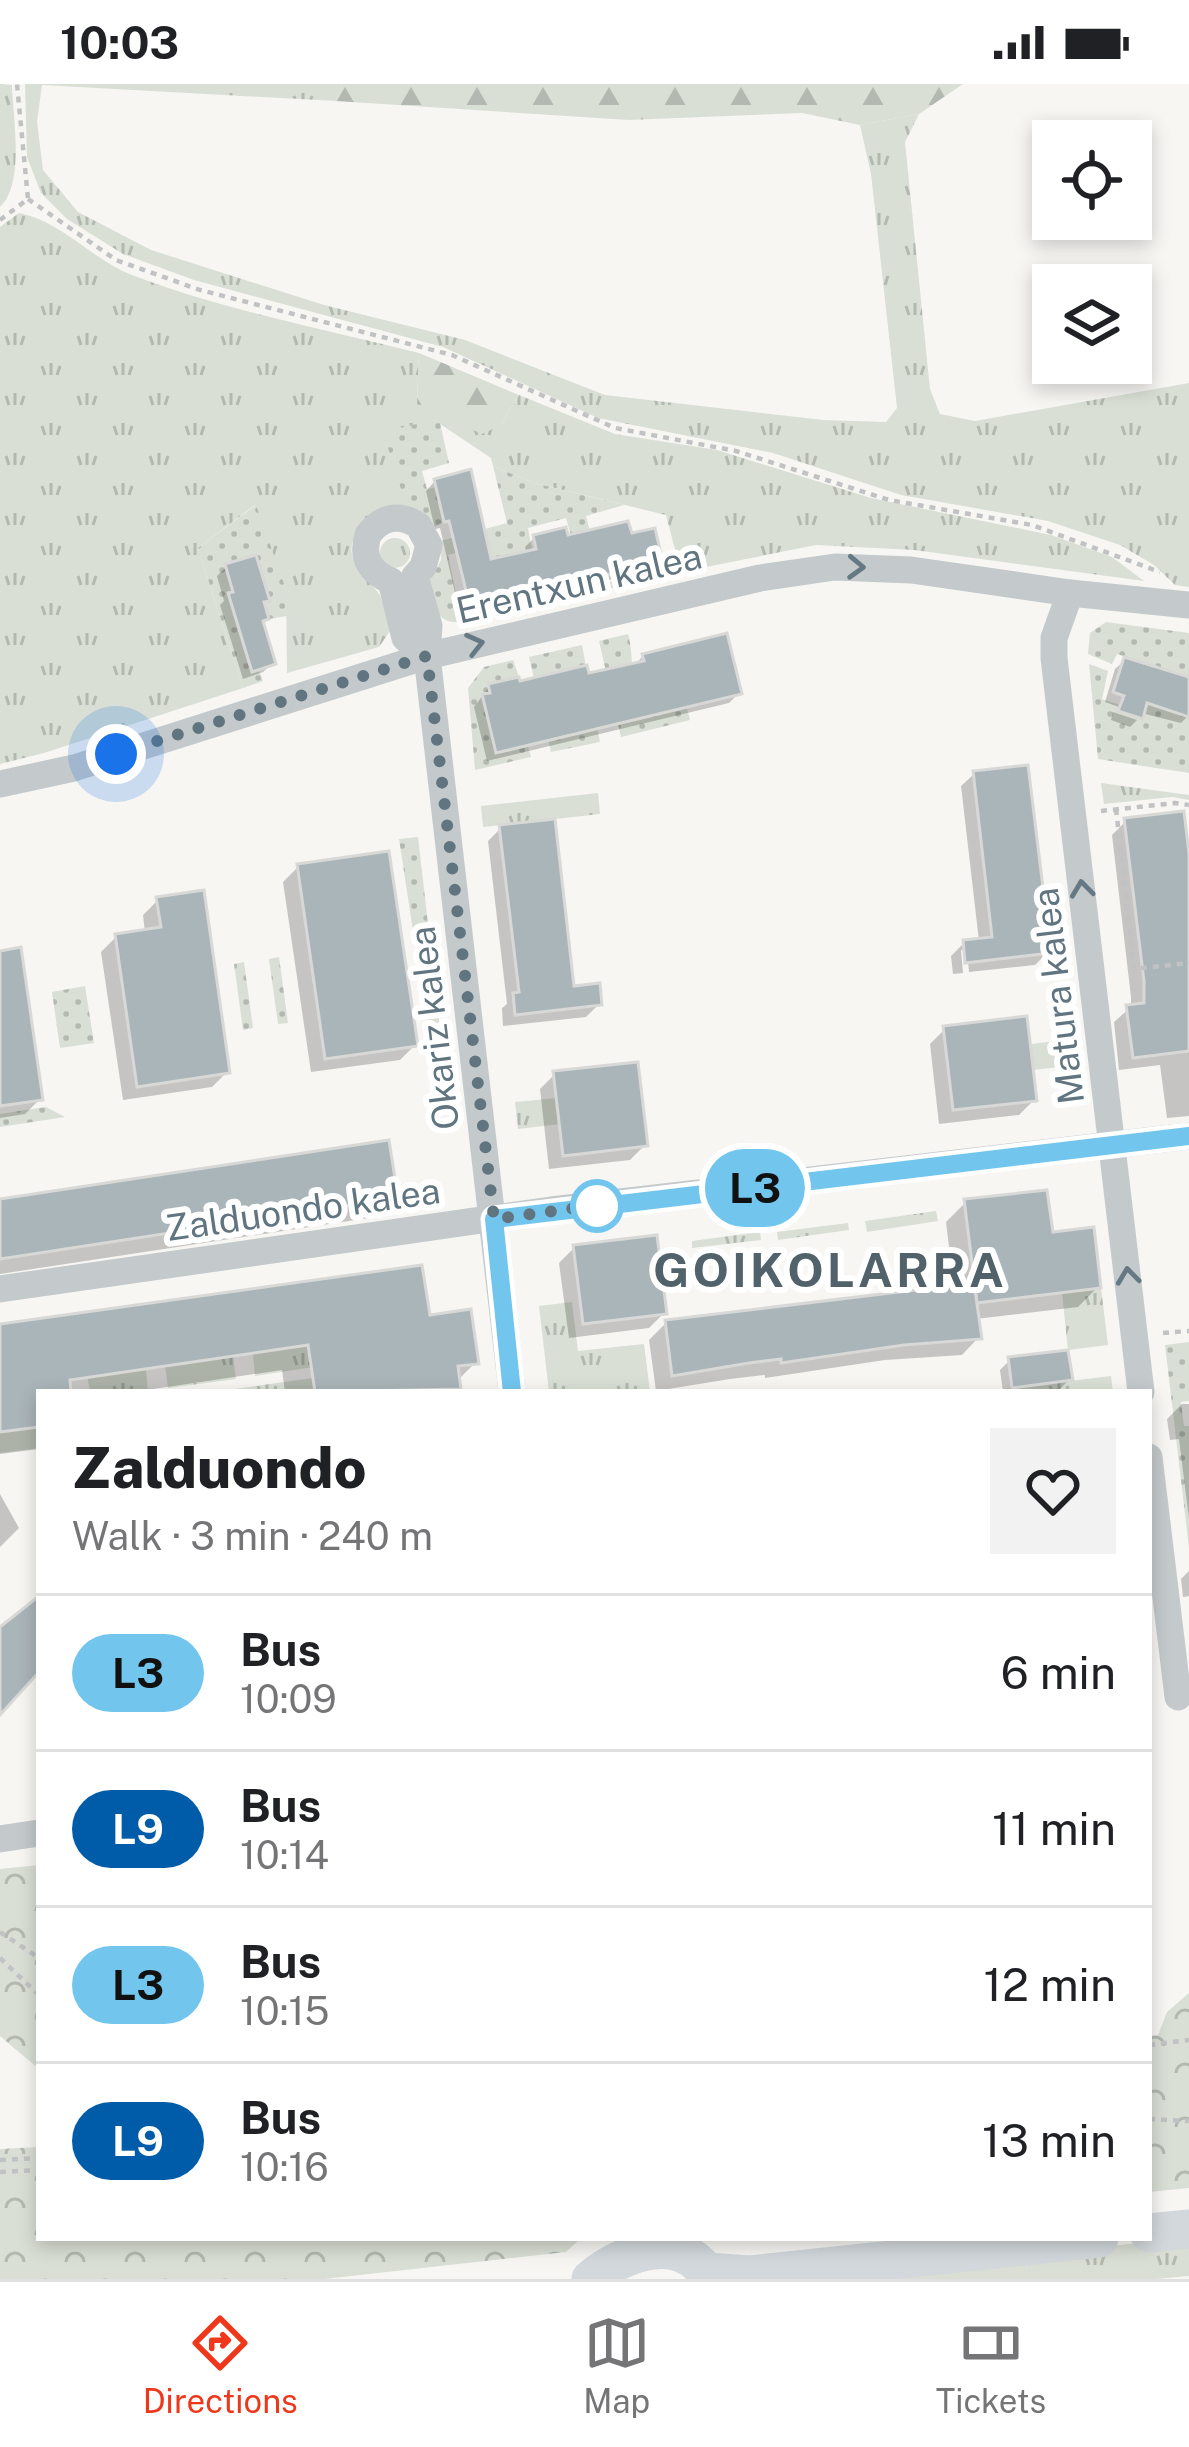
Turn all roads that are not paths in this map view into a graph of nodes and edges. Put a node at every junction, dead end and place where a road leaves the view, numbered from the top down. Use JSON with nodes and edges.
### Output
{"nodes":[{"id":1,"x":1070,"y":593,"type":"junction"},
{"id":2,"x":1189,"y":605,"type":"edge"},
{"id":3,"x":427,"y":656,"type":"junction"},
{"id":4,"x":0,"y":784,"type":"edge"},
{"id":5,"x":1189,"y":1136,"type":"edge"},
{"id":6,"x":1112,"y":1145,"type":"junction"},
{"id":7,"x":494,"y":1219,"type":"junction"},
{"id":8,"x":0,"y":1288,"type":"edge"},
{"id":9,"x":512,"y":1389,"type":"edge"},
{"id":10,"x":1142,"y":1389,"type":"edge"},
{"id":11,"x":1152,"y":1478,"type":"edge"},
{"id":12,"x":1183,"y":1697,"type":"edge"},
{"id":13,"x":1152,"y":1700,"type":"edge"},
{"id":14,"x":36,"y":1834,"type":"edge"},
{"id":15,"x":0,"y":1839,"type":"edge"},
{"id":16,"x":1189,"y":2229,"type":"edge"},
{"id":17,"x":1152,"y":2233,"type":"edge"},
{"id":18,"x":1071,"y":2241,"type":"edge"},
{"id":19,"x":637,"y":2244,"type":"edge"},
{"id":20,"x":709,"y":2275,"type":"edge"},
{"id":21,"x":593,"y":2279,"type":"edge"}],
"edges":[{"from":1,"to":2,"type":"street","name":"Erentxun kalea"},
{"from":3,"to":1,"type":"street","name":"Erentxun kalea","one_way":true},
{"from":6,"to":1,"type":"street","name":"Matura kalea","one_way":true},
{"from":3,"to":3,"type":"street","name":"Okariz kalea"},
{"from":3,"to":4,"type":"street","name":"Erentxun kalea"},
{"from":3,"to":7,"type":"street","name":"Okariz kalea"},
{"from":5,"to":6,"type":"street","name":"Zalduondo kalea"},
{"from":6,"to":7,"type":"street","name":"Zalduondo kalea"},
{"from":10,"to":6,"type":"street","name":"Matura kalea","one_way":true},
{"from":7,"to":8,"type":"street","name":"Zalduondo kalea"},
{"from":7,"to":9,"type":"street","name":"Okariz kalea"},
{"from":11,"to":12,"type":"street"},
{"from":12,"to":13,"type":"street"},
{"from":14,"to":15,"type":"street"},
{"from":16,"to":17,"type":"main road"},
{"from":18,"to":20,"type":"main road"},
{"from":19,"to":20,"type":"main road"},
{"from":19,"to":21,"type":"main road"}]}
